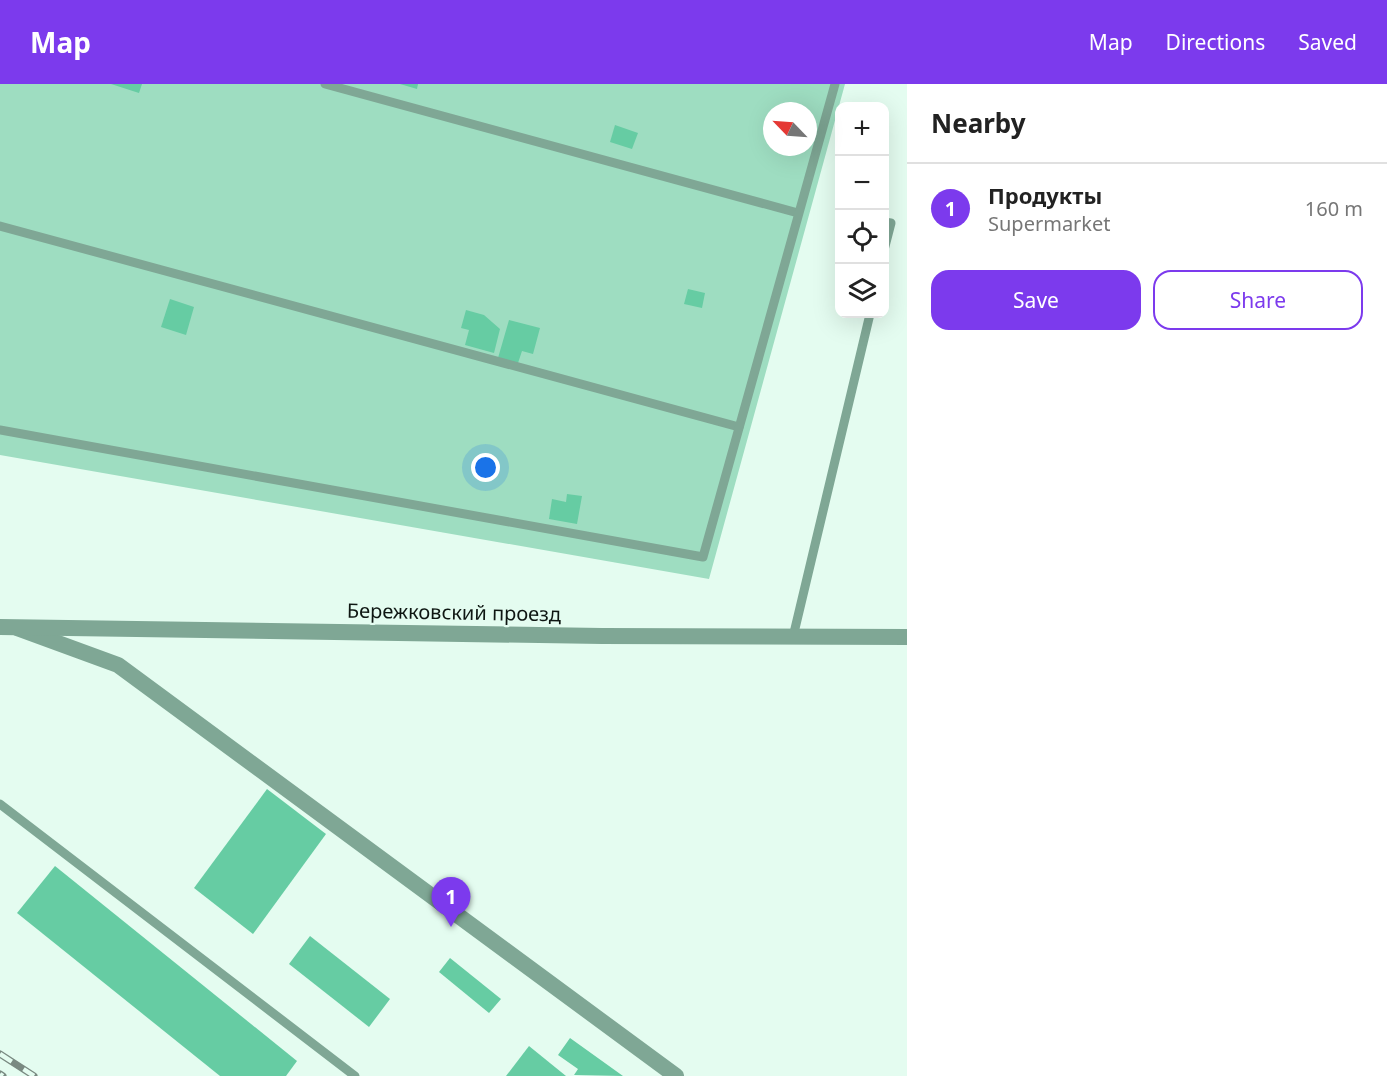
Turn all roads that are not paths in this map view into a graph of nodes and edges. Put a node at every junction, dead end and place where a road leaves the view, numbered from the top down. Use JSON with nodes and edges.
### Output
{"nodes":[{"id":1,"x":325,"y":84,"type":"edge"},
{"id":2,"x":835,"y":84,"type":"edge"},
{"id":3,"x":798,"y":213,"type":"junction"},
{"id":4,"x":0,"y":226,"type":"edge"},
{"id":5,"x":869,"y":318,"type":"edge"},
{"id":6,"x":739,"y":427,"type":"junction"},
{"id":7,"x":0,"y":430,"type":"edge"},
{"id":8,"x":6,"y":626,"type":"edge"},
{"id":9,"x":793,"y":637,"type":"junction"},
{"id":10,"x":907,"y":637,"type":"edge"},
{"id":11,"x":0,"y":804,"type":"edge"},
{"id":12,"x":355,"y":1076,"type":"edge"},
{"id":13,"x":676,"y":1076,"type":"edge"}],
"edges":[{"from":1,"to":3,"type":"lane"},
{"from":2,"to":3,"type":"lane"},
{"from":3,"to":6,"type":"lane"},
{"from":4,"to":6,"type":"lane"},
{"from":5,"to":9,"type":"lane"},
{"from":6,"to":7,"type":"lane"},
{"from":8,"to":9,"type":"street","name":"Бережковский проезд"},
{"from":8,"to":13,"type":"street"},
{"from":9,"to":10,"type":"street","name":"Бережковский проезд"},
{"from":11,"to":12,"type":"lane"}]}
